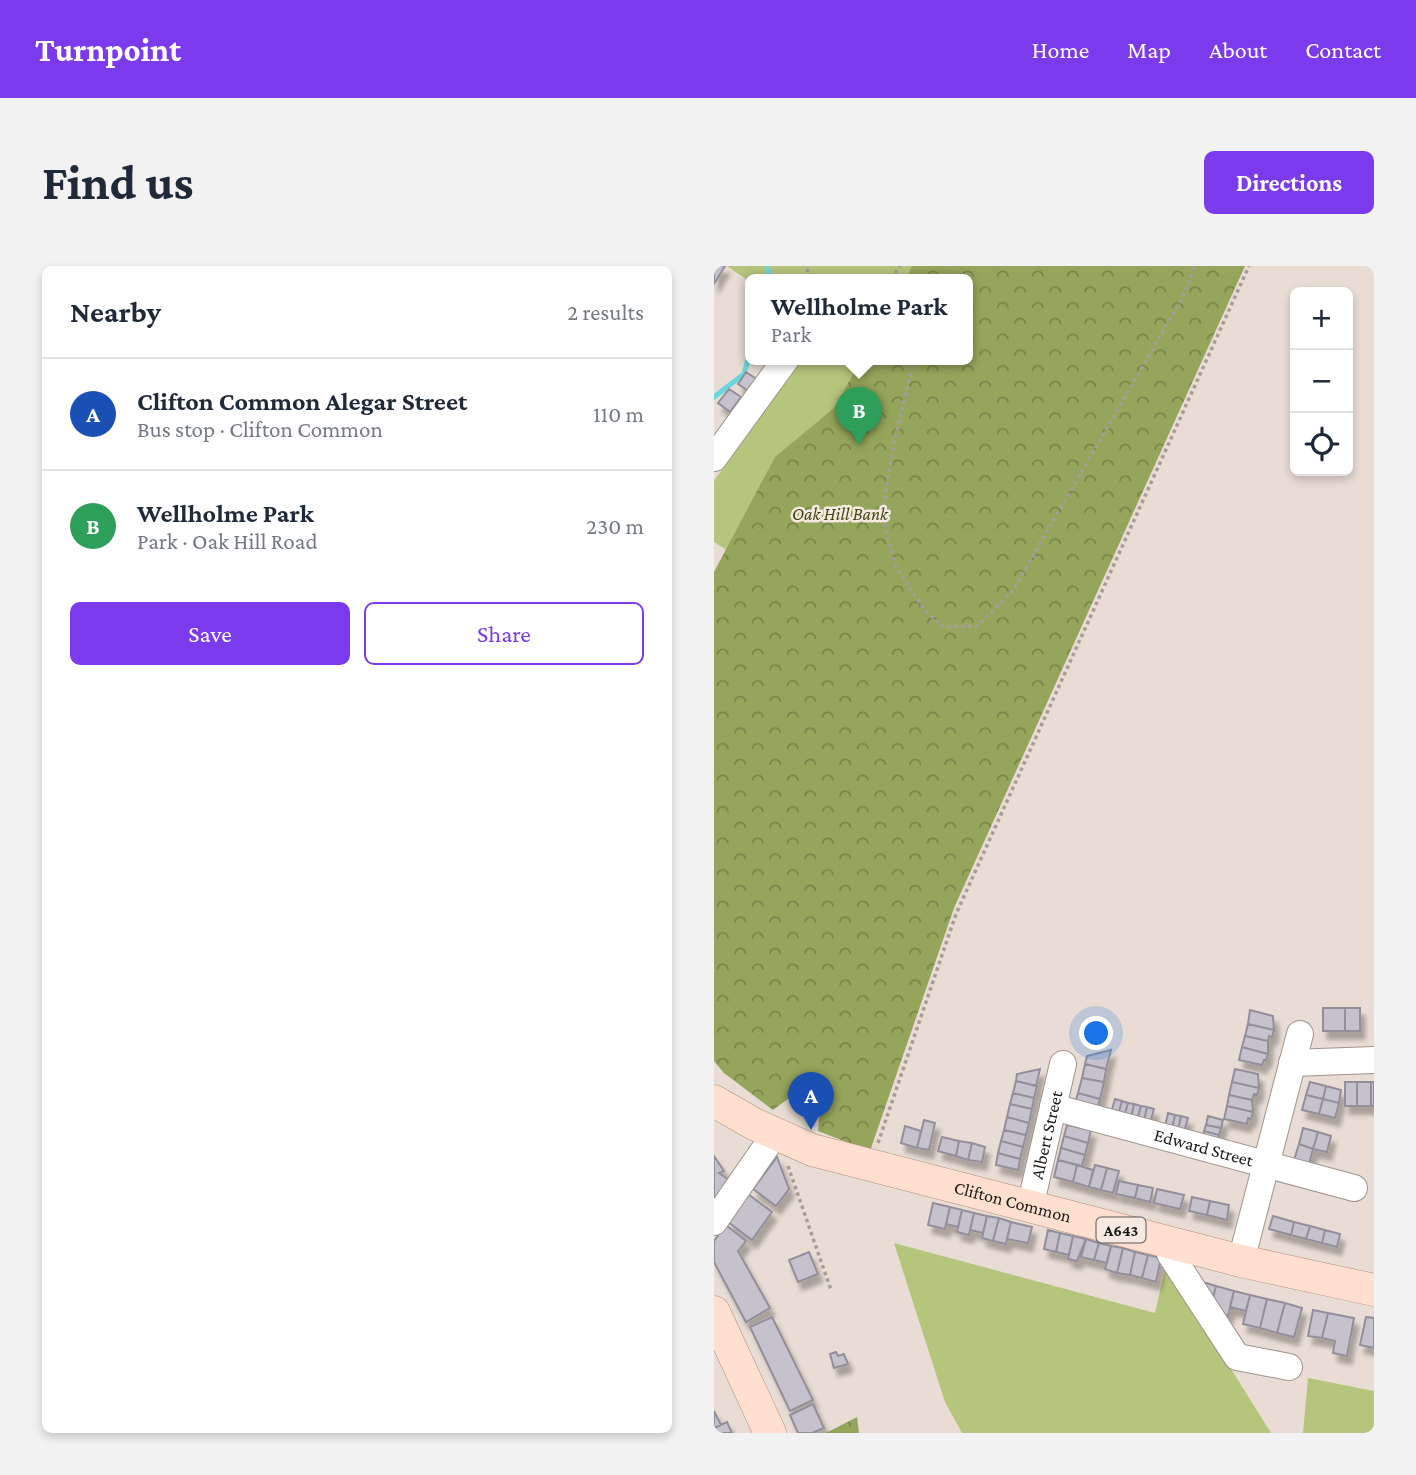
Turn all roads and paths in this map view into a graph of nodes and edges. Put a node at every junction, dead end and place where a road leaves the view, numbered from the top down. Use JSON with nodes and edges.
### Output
{"nodes":[{"id":1,"x":1195,"y":266,"type":"edge"},
{"id":2,"x":1248,"y":266,"type":"edge"},
{"id":3,"x":782,"y":365,"type":"edge"},
{"id":4,"x":913,"y":365,"type":"edge"},
{"id":5,"x":714,"y":458,"type":"edge"},
{"id":6,"x":1300,"y":1034,"type":"dead end"},
{"id":7,"x":1374,"y":1060,"type":"edge"},
{"id":8,"x":1292,"y":1063,"type":"junction"},
{"id":9,"x":1063,"y":1064,"type":"dead end"},
{"id":10,"x":714,"y":1101,"type":"edge"},
{"id":11,"x":1053,"y":1107,"type":"junction"},
{"id":12,"x":783,"y":1138,"type":"junction"},
{"id":13,"x":1266,"y":1165,"type":"junction"},
{"id":14,"x":869,"y":1166,"type":"junction"},
{"id":15,"x":1354,"y":1188,"type":"dead end"},
{"id":16,"x":1030,"y":1207,"type":"junction"},
{"id":17,"x":714,"y":1222,"type":"edge"},
{"id":18,"x":1168,"y":1242,"type":"junction"},
{"id":19,"x":1241,"y":1261,"type":"junction"},
{"id":20,"x":831,"y":1290,"type":"dead end"},
{"id":21,"x":1374,"y":1290,"type":"edge"},
{"id":22,"x":714,"y":1312,"type":"edge"},
{"id":23,"x":1289,"y":1367,"type":"dead end"},
{"id":24,"x":770,"y":1433,"type":"edge"}],
"edges":[{"from":1,"to":4,"type":"path"},
{"from":2,"to":14,"type":"path"},
{"from":3,"to":5,"type":"street"},
{"from":6,"to":8,"type":"street"},
{"from":7,"to":8,"type":"street"},
{"from":8,"to":13,"type":"street"},
{"from":9,"to":11,"type":"street","name":"Albert Street"},
{"from":10,"to":12,"type":"main road","number":"A643"},
{"from":11,"to":13,"type":"street","name":"Edward Street"},
{"from":11,"to":16,"type":"street","name":"Albert Street"},
{"from":12,"to":14,"type":"main road","name":"Clifton Common","number":"A643"},
{"from":12,"to":17,"type":"street"},
{"from":12,"to":20,"type":"path"},
{"from":13,"to":15,"type":"street","name":"Edward Street"},
{"from":13,"to":19,"type":"street"},
{"from":14,"to":16,"type":"main road","name":"Clifton Common","number":"A643"},
{"from":16,"to":18,"type":"main road","name":"Clifton Common","number":"A643"},
{"from":18,"to":19,"type":"main road","name":"Clifton Common","number":"A643"},
{"from":18,"to":23,"type":"street"},
{"from":19,"to":21,"type":"main road","name":"Clifton Common","number":"A643"},
{"from":22,"to":24,"type":"main road"}]}
